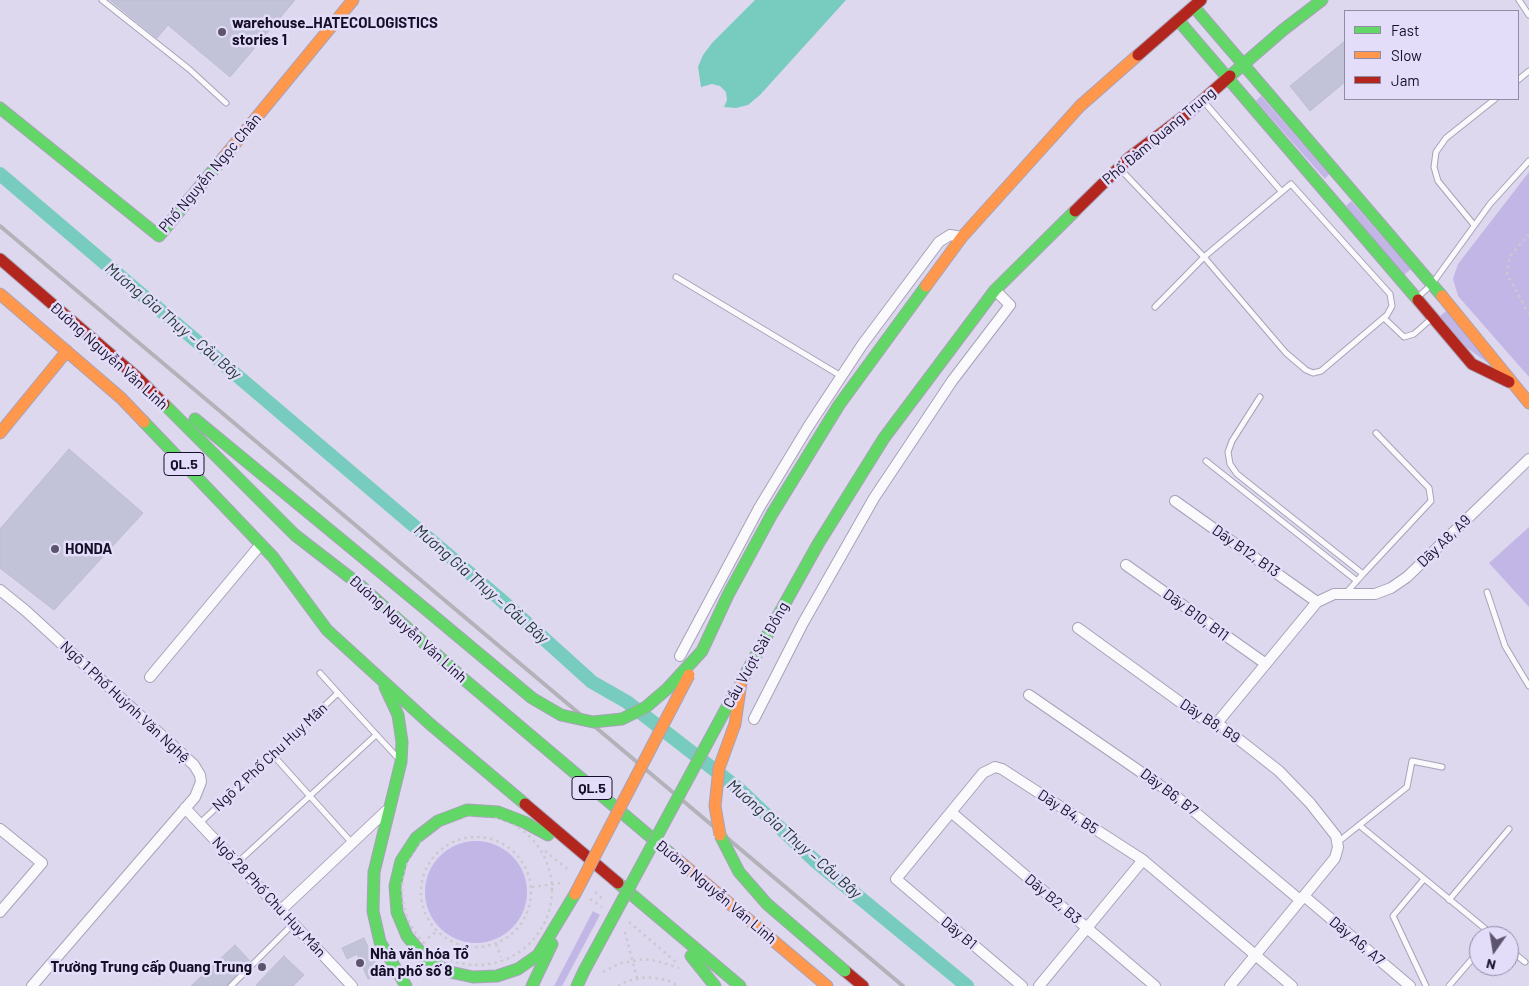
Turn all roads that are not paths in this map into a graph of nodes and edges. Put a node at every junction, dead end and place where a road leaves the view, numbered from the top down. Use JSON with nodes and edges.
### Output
{"nodes":[{"id":1,"x":102,"y":0,"type":"edge"},
{"id":2,"x":353,"y":0,"type":"edge"},
{"id":3,"x":1322,"y":0,"type":"edge"},
{"id":4,"x":1519,"y":0,"type":"edge"},
{"id":5,"x":1197,"y":3,"type":"edge"},
{"id":6,"x":1529,"y":15,"type":"edge"},
{"id":7,"x":1178,"y":20,"type":"junction"},
{"id":8,"x":1243,"y":65,"type":"junction"},
{"id":9,"x":1529,"y":71,"type":"edge"},
{"id":10,"x":1228,"y":78,"type":"junction"},
{"id":11,"x":1519,"y":79,"type":"edge"},
{"id":12,"x":1203,"y":100,"type":"junction"},
{"id":13,"x":1494,"y":100,"type":"edge"},
{"id":14,"x":226,"y":103,"type":"dead end"},
{"id":15,"x":0,"y":108,"type":"edge"},
{"id":16,"x":1529,"y":161,"type":"edge"},
{"id":17,"x":1118,"y":168,"type":"junction"},
{"id":18,"x":1344,"y":182,"type":"junction"},
{"id":19,"x":1282,"y":191,"type":"junction"},
{"id":20,"x":1328,"y":196,"type":"junction"},
{"id":21,"x":1474,"y":225,"type":"junction"},
{"id":22,"x":962,"y":237,"type":"junction"},
{"id":23,"x":1204,"y":257,"type":"junction"},
{"id":24,"x":0,"y":260,"type":"edge"},
{"id":25,"x":676,"y":277,"type":"dead end"},
{"id":26,"x":1432,"y":284,"type":"junction"},
{"id":27,"x":995,"y":290,"type":"junction"},
{"id":28,"x":0,"y":294,"type":"edge"},
{"id":29,"x":1416,"y":298,"type":"junction"},
{"id":30,"x":1155,"y":307,"type":"dead end"},
{"id":31,"x":1433,"y":317,"type":"junction"},
{"id":32,"x":1384,"y":318,"type":"junction"},
{"id":33,"x":67,"y":351,"type":"junction"},
{"id":34,"x":948,"y":351,"type":"joint"},
{"id":35,"x":841,"y":376,"type":"junction"},
{"id":36,"x":138,"y":378,"type":"junction"},
{"id":37,"x":1511,"y":383,"type":"junction"},
{"id":38,"x":1260,"y":397,"type":"dead end"},
{"id":39,"x":1529,"y":404,"type":"edge"},
{"id":40,"x":0,"y":433,"type":"edge"},
{"id":41,"x":1376,"y":433,"type":"dead end"},
{"id":42,"x":1529,"y":459,"type":"edge"},
{"id":43,"x":1206,"y":462,"type":"dead end"},
{"id":44,"x":1175,"y":501,"type":"dead end"},
{"id":45,"x":261,"y":544,"type":"junction"},
{"id":46,"x":1126,"y":565,"type":"dead end"},
{"id":47,"x":1363,"y":574,"type":"junction"},
{"id":48,"x":1357,"y":581,"type":"junction"},
{"id":49,"x":0,"y":590,"type":"edge"},
{"id":50,"x":1487,"y":592,"type":"dead end"},
{"id":51,"x":1346,"y":593,"type":"junction"},
{"id":52,"x":1317,"y":602,"type":"junction"},
{"id":53,"x":1078,"y":628,"type":"dead end"},
{"id":54,"x":702,"y":651,"type":"junction"},
{"id":55,"x":351,"y":652,"type":"junction"},
{"id":56,"x":680,"y":656,"type":"dead end"},
{"id":57,"x":1266,"y":664,"type":"junction"},
{"id":58,"x":320,"y":672,"type":"dead end"},
{"id":59,"x":150,"y":677,"type":"dead end"},
{"id":60,"x":741,"y":682,"type":"junction"},
{"id":61,"x":1529,"y":686,"type":"edge"},
{"id":62,"x":338,"y":693,"type":"junction"},
{"id":63,"x":1029,"y":695,"type":"dead end"},
{"id":64,"x":754,"y":719,"type":"dead end"},
{"id":65,"x":1217,"y":723,"type":"junction"},
{"id":66,"x":376,"y":735,"type":"junction"},
{"id":67,"x":273,"y":755,"type":"junction"},
{"id":68,"x":401,"y":762,"type":"junction"},
{"id":69,"x":1442,"y":767,"type":"dead end"},
{"id":70,"x":310,"y":796,"type":"junction"},
{"id":71,"x":392,"y":806,"type":"junction"},
{"id":72,"x":185,"y":808,"type":"junction"},
{"id":73,"x":951,"y":812,"type":"junction"},
{"id":74,"x":200,"y":823,"type":"junction"},
{"id":75,"x":1358,"y":825,"type":"junction"},
{"id":76,"x":0,"y":829,"type":"edge"},
{"id":77,"x":1509,"y":829,"type":"dead end"},
{"id":78,"x":1337,"y":842,"type":"junction"},
{"id":79,"x":352,"y":843,"type":"junction"},
{"id":80,"x":586,"y":856,"type":"junction"},
{"id":81,"x":1143,"y":860,"type":"junction"},
{"id":82,"x":237,"y":863,"type":"junction"},
{"id":83,"x":896,"y":879,"type":"joint"},
{"id":84,"x":1424,"y":879,"type":"junction"},
{"id":85,"x":575,"y":894,"type":"junction"},
{"id":86,"x":636,"y":896,"type":"junction"},
{"id":87,"x":1302,"y":898,"type":"junction"},
{"id":88,"x":1449,"y":900,"type":"junction"},
{"id":89,"x":281,"y":910,"type":"junction"},
{"id":90,"x":0,"y":912,"type":"edge"},
{"id":91,"x":293,"y":923,"type":"junction"},
{"id":92,"x":1481,"y":926,"type":"edge"},
{"id":93,"x":1087,"y":928,"type":"junction"},
{"id":94,"x":1255,"y":955,"type":"junction"},
{"id":95,"x":1519,"y":957,"type":"edge"},
{"id":96,"x":1525,"y":962,"type":"dead end"},
{"id":97,"x":1469,"y":963,"type":"edge"},
{"id":98,"x":32,"y":986,"type":"edge"},
{"id":99,"x":231,"y":986,"type":"edge"},
{"id":100,"x":352,"y":986,"type":"edge"},
{"id":101,"x":406,"y":986,"type":"edge"},
{"id":102,"x":532,"y":986,"type":"edge"},
{"id":103,"x":576,"y":986,"type":"edge"},
{"id":104,"x":715,"y":986,"type":"edge"},
{"id":105,"x":740,"y":986,"type":"edge"},
{"id":106,"x":827,"y":986,"type":"edge"},
{"id":107,"x":862,"y":986,"type":"edge"},
{"id":108,"x":1022,"y":986,"type":"edge"},
{"id":109,"x":1039,"y":986,"type":"edge"},
{"id":110,"x":1155,"y":986,"type":"edge"},
{"id":111,"x":1230,"y":986,"type":"edge"},
{"id":112,"x":1292,"y":986,"type":"edge"},
{"id":113,"x":1410,"y":986,"type":"edge"},
{"id":114,"x":1426,"y":986,"type":"edge"},
{"id":115,"x":1449,"y":986,"type":"edge"}],
"edges":[{"from":1,"to":14,"type":"lane"},
{"from":2,"to":15,"type":"main road","name":"Phố Nguyễn Ngọc Chân"},
{"from":3,"to":8,"type":"main road","name":"Phố Đàm Quang Trung"},
{"from":4,"to":6,"type":"lane"},
{"from":5,"to":7,"type":"main road"},
{"from":5,"to":8,"type":"main road"},
{"from":7,"to":10,"type":"main road"},
{"from":7,"to":22,"type":"main road"},
{"from":8,"to":10,"type":"main road","name":"Phố Đàm Quang Trung"},
{"from":8,"to":18,"type":"main road"},
{"from":9,"to":11,"type":"lane"},
{"from":10,"to":12,"type":"main road","name":"Phố Đàm Quang Trung"},
{"from":10,"to":20,"type":"main road"},
{"from":12,"to":17,"type":"main road","name":"Phố Đàm Quang Trung"},
{"from":12,"to":19,"type":"lane"},
{"from":13,"to":21,"type":"lane"},
{"from":16,"to":21,"type":"lane"},
{"from":17,"to":23,"type":"lane"},
{"from":17,"to":27,"type":"main road","name":"Phố Đàm Quang Trung"},
{"from":18,"to":20,"type":"main road"},
{"from":18,"to":26,"type":"main road"},
{"from":19,"to":23,"type":"lane"},
{"from":19,"to":32,"type":"lane"},
{"from":20,"to":29,"type":"main road"},
{"from":21,"to":26,"type":"lane"},
{"from":22,"to":35,"type":"street"},
{"from":22,"to":54,"type":"main road"},
{"from":23,"to":30,"type":"lane"},
{"from":23,"to":32,"type":"lane"},
{"from":24,"to":36,"type":"main road","name":"Đường Nguyễn Văn Linh","number":"QL.5"},
{"from":25,"to":35,"type":"lane"},
{"from":26,"to":29,"type":"lane"},
{"from":26,"to":37,"type":"main road"},
{"from":27,"to":34,"type":"main road","name":"Phố Đàm Quang Trung"},
{"from":27,"to":64,"type":"street"},
{"from":28,"to":33,"type":"main road","name":"Đường Nguyễn Văn Linh","number":"QL.5"},
{"from":29,"to":31,"type":"main road"},
{"from":31,"to":32,"type":"lane"},
{"from":31,"to":37,"type":"main road"},
{"from":33,"to":40,"type":"main road"},
{"from":33,"to":45,"type":"main road","name":"Đường Nguyễn Văn Linh","number":"QL.5"},
{"from":34,"to":60,"type":"main road","name":"Cầu Vượt Sài Đồng"},
{"from":35,"to":56,"type":"street"},
{"from":36,"to":54,"type":"main road","bridge":true},
{"from":36,"to":106,"type":"main road","name":"Đường Nguyễn Văn Linh","number":"QL.5"},
{"from":37,"to":39,"type":"main road"},
{"from":38,"to":47,"type":"lane"},
{"from":41,"to":47,"type":"lane"},
{"from":42,"to":51,"type":"street","name":"Dãy A8, A9"},
{"from":43,"to":48,"type":"lane"},
{"from":44,"to":52,"type":"street","name":"Dãy B12, B13"},
{"from":45,"to":55,"type":"main road","name":"Đường Nguyễn Văn Linh","number":"QL.5"},
{"from":45,"to":59,"type":"street"},
{"from":46,"to":57,"type":"street","name":"Dãy B10, B11"},
{"from":47,"to":48,"type":"lane"},
{"from":48,"to":51,"type":"lane"},
{"from":49,"to":72,"type":"street","name":"Ngõ 1 Phố Huỳnh Văn Nghệ"},
{"from":50,"to":61,"type":"lane"},
{"from":51,"to":52,"type":"street","name":"Dãy A8, A9"},
{"from":52,"to":57,"type":"street"},
{"from":53,"to":65,"type":"street","name":"Dãy B8, B9"},
{"from":54,"to":85,"type":"main road","bridge":true},
{"from":55,"to":68,"type":"main road"},
{"from":55,"to":80,"type":"main road","name":"Đường Nguyễn Văn Linh","number":"QL.5"},
{"from":57,"to":65,"type":"street"},
{"from":58,"to":62,"type":"lane"},
{"from":60,"to":103,"type":"main road","name":"Cầu Vượt Sài Đồng","bridge":true},
{"from":60,"to":107,"type":"main road","bridge":true},
{"from":62,"to":66,"type":"lane","name":"Ngõ 2 Phố Chu Huy Mân"},
{"from":62,"to":67,"type":"lane","name":"Ngõ 2 Phố Chu Huy Mân"},
{"from":63,"to":87,"type":"street","name":"Dãy B6, B7"},
{"from":65,"to":78,"type":"street","name":"Dãy B8, B9"},
{"from":66,"to":68,"type":"lane","name":"Ngõ 2 Phố Chu Huy Mân"},
{"from":66,"to":70,"type":"lane"},
{"from":67,"to":70,"type":"lane"},
{"from":67,"to":74,"type":"lane","name":"Ngõ 2 Phố Chu Huy Mân"},
{"from":68,"to":71,"type":"main road"},
{"from":69,"to":75,"type":"lane"},
{"from":70,"to":79,"type":"lane"},
{"from":70,"to":82,"type":"lane"},
{"from":71,"to":79,"type":"street"},
{"from":71,"to":101,"type":"main road"},
{"from":72,"to":74,"type":"street","name":"Ngõ 28 Phố Chu Huy Mân"},
{"from":72,"to":98,"type":"street","name":"Ngõ 1 Phố Huỳnh Văn Nghệ"},
{"from":73,"to":81,"type":"street","name":"Dãy B4, B5"},
{"from":73,"to":83,"type":"street","name":"Dãy B4, B5"},
{"from":73,"to":93,"type":"street","name":"Dãy B2, B3"},
{"from":74,"to":82,"type":"street","name":"Ngõ 28 Phố Chu Huy Mân"},
{"from":75,"to":78,"type":"lane"},
{"from":75,"to":84,"type":"lane"},
{"from":76,"to":90,"type":"street"},
{"from":77,"to":88,"type":"lane"},
{"from":78,"to":87,"type":"street"},
{"from":79,"to":89,"type":"street"},
{"from":80,"to":85,"type":"main road"},
{"from":80,"to":86,"type":"main road","name":"Đường Nguyễn Văn Linh","number":"QL.5"},
{"from":81,"to":93,"type":"street"},
{"from":81,"to":94,"type":"street","name":"Dãy B4, B5"},
{"from":82,"to":89,"type":"street","name":"Ngõ 28 Phố Chu Huy Mân"},
{"from":83,"to":108,"type":"street","name":"Dãy B1"},
{"from":84,"to":88,"type":"lane"},
{"from":84,"to":114,"type":"lane"},
{"from":85,"to":102,"type":"main road"},
{"from":86,"to":104,"type":"main road"},
{"from":86,"to":105,"type":"main road","name":"Đường Nguyễn Văn Linh","number":"QL.5"},
{"from":87,"to":94,"type":"street"},
{"from":87,"to":113,"type":"street","name":"Dãy A6, A7"},
{"from":88,"to":92,"type":"lane"},
{"from":89,"to":91,"type":"street","name":"Ngõ 28 Phố Chu Huy Mân"},
{"from":91,"to":99,"type":"lane"},
{"from":91,"to":100,"type":"street","name":"Ngõ 28 Phố Chu Huy Mân"},
{"from":93,"to":109,"type":"street"},
{"from":93,"to":110,"type":"street","name":"Dãy B2, B3"},
{"from":94,"to":111,"type":"street"},
{"from":94,"to":112,"type":"street","name":"Dãy B4, B5"},
{"from":95,"to":96,"type":"lane"},
{"from":97,"to":115,"type":"lane"}]}
